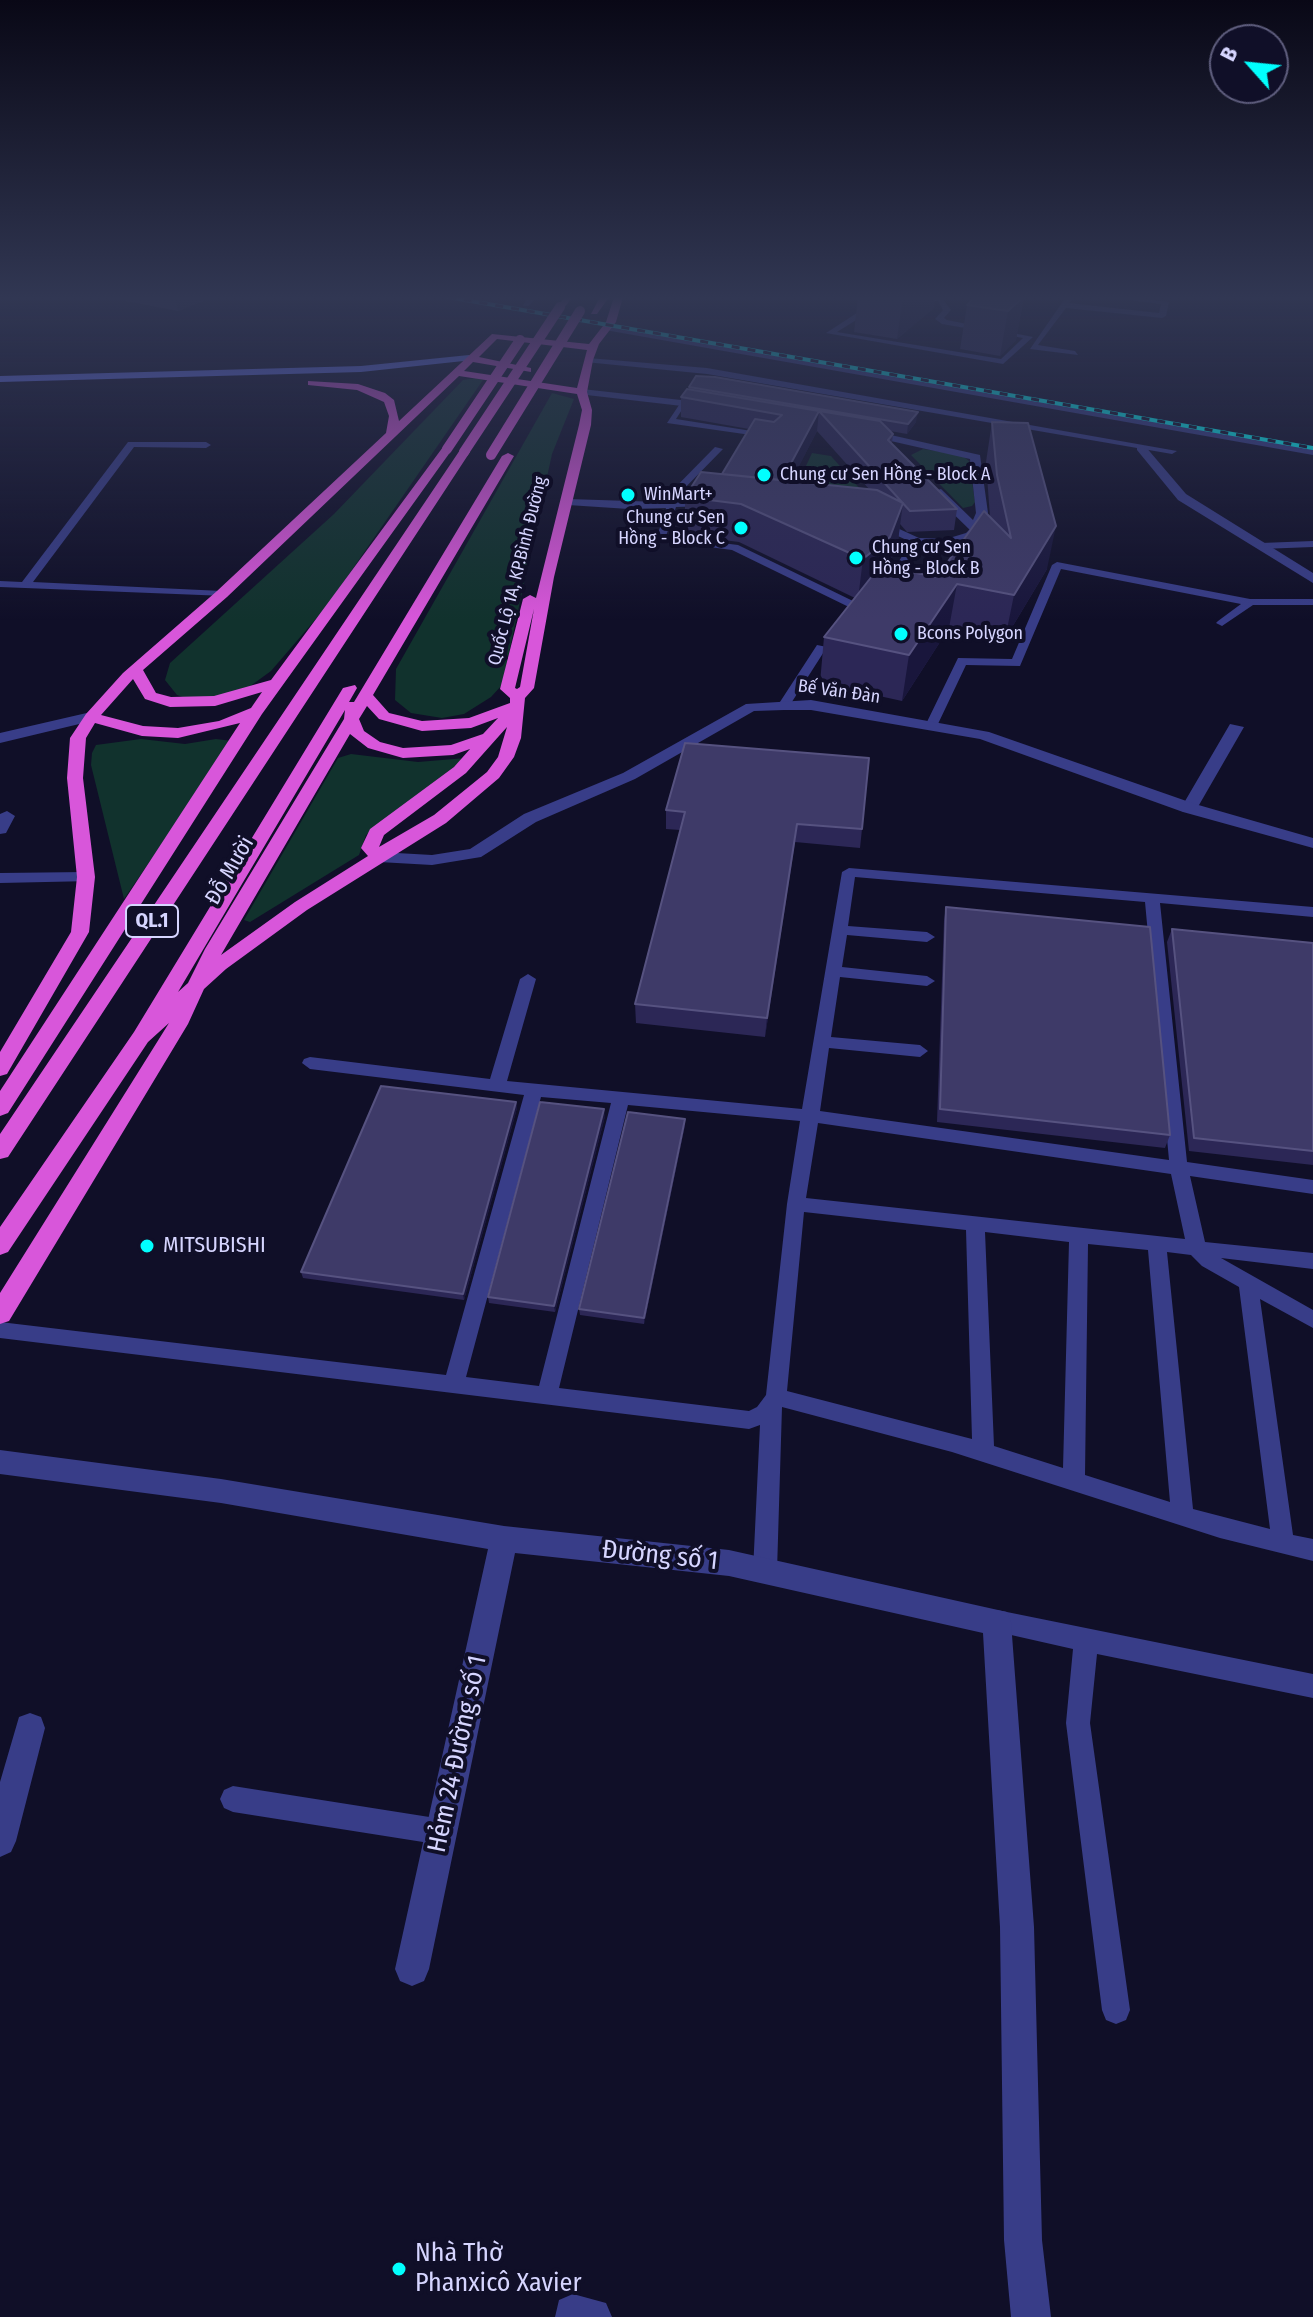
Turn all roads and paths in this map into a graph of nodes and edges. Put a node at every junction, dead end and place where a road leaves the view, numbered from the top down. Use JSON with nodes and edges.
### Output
{"nodes":[{"id":1,"x":391,"y":405,"type":"edge"},
{"id":2,"x":419,"y":405,"type":"edge"},
{"id":3,"x":476,"y":405,"type":"edge"},
{"id":4,"x":495,"y":405,"type":"edge"},
{"id":5,"x":522,"y":405,"type":"edge"},
{"id":6,"x":579,"y":405,"type":"edge"},
{"id":7,"x":586,"y":405,"type":"edge"},
{"id":8,"x":681,"y":405,"type":"edge"},
{"id":9,"x":703,"y":405,"type":"edge"},
{"id":10,"x":899,"y":405,"type":"edge"},
{"id":11,"x":1039,"y":405,"type":"edge"},
{"id":12,"x":722,"y":408,"type":"edge"},
{"id":13,"x":853,"y":430,"type":"edge"},
{"id":14,"x":391,"y":432,"type":"junction"},
{"id":15,"x":883,"y":435,"type":"junction"},
{"id":16,"x":773,"y":436,"type":"edge"},
{"id":17,"x":516,"y":443,"type":"dead end"},
{"id":18,"x":206,"y":445,"type":"dead end"},
{"id":19,"x":1141,"y":448,"type":"junction"},
{"id":20,"x":718,"y":449,"type":"dead end"},
{"id":21,"x":1172,"y":451,"type":"dead end"},
{"id":22,"x":1313,"y":452,"type":"edge"},
{"id":23,"x":905,"y":458,"type":"edge"},
{"id":24,"x":927,"y":481,"type":"edge"},
{"id":25,"x":467,"y":494,"type":"dead end"},
{"id":26,"x":568,"y":502,"type":"junction"},
{"id":27,"x":669,"y":502,"type":"junction"},
{"id":28,"x":727,"y":504,"type":"edge"},
{"id":29,"x":870,"y":518,"type":"edge"},
{"id":30,"x":976,"y":529,"type":"junction"},
{"id":31,"x":917,"y":541,"type":"junction"},
{"id":32,"x":1313,"y":544,"type":"edge"},
{"id":33,"x":1261,"y":546,"type":"junction"},
{"id":34,"x":1313,"y":579,"type":"edge"},
{"id":35,"x":0,"y":584,"type":"edge"},
{"id":36,"x":25,"y":585,"type":"junction"},
{"id":37,"x":222,"y":594,"type":"junction"},
{"id":38,"x":1250,"y":602,"type":"junction"},
{"id":39,"x":1313,"y":602,"type":"edge"},
{"id":40,"x":1222,"y":623,"type":"dead end"},
{"id":41,"x":821,"y":647,"type":"dead end"},
{"id":42,"x":136,"y":670,"type":"junction"},
{"id":43,"x":276,"y":683,"type":"junction"},
{"id":44,"x":360,"y":686,"type":"junction"},
{"id":45,"x":303,"y":691,"type":"junction"},
{"id":46,"x":518,"y":701,"type":"junction"},
{"id":47,"x":784,"y":705,"type":"junction"},
{"id":48,"x":256,"y":711,"type":"junction"},
{"id":49,"x":352,"y":713,"type":"junction"},
{"id":50,"x":91,"y":717,"type":"junction"},
{"id":51,"x":931,"y":726,"type":"junction"},
{"id":52,"x":1236,"y":727,"type":"dead end"},
{"id":53,"x":492,"y":736,"type":"junction"},
{"id":54,"x":0,"y":738,"type":"edge"},
{"id":55,"x":1189,"y":808,"type":"junction"},
{"id":56,"x":1313,"y":843,"type":"edge"},
{"id":57,"x":379,"y":857,"type":"junction"},
{"id":58,"x":86,"y":877,"type":"junction"},
{"id":59,"x":0,"y":878,"type":"edge"},
{"id":60,"x":1152,"y":899,"type":"junction"},
{"id":61,"x":1313,"y":912,"type":"edge"},
{"id":62,"x":840,"y":930,"type":"junction"},
{"id":63,"x":927,"y":937,"type":"dead end"},
{"id":64,"x":833,"y":971,"type":"junction"},
{"id":65,"x":528,"y":979,"type":"dead end"},
{"id":66,"x":927,"y":981,"type":"dead end"},
{"id":67,"x":194,"y":989,"type":"junction"},
{"id":68,"x":141,"y":1037,"type":"junction"},
{"id":69,"x":822,"y":1042,"type":"junction"},
{"id":70,"x":920,"y":1051,"type":"dead end"},
{"id":71,"x":310,"y":1063,"type":"dead end"},
{"id":72,"x":0,"y":1069,"type":"edge"},
{"id":73,"x":497,"y":1085,"type":"junction"},
{"id":74,"x":534,"y":1090,"type":"junction"},
{"id":75,"x":621,"y":1098,"type":"junction"},
{"id":76,"x":0,"y":1108,"type":"edge"},
{"id":77,"x":810,"y":1116,"type":"junction"},
{"id":78,"x":0,"y":1151,"type":"edge"},
{"id":79,"x":1179,"y":1168,"type":"junction"},
{"id":80,"x":1313,"y":1187,"type":"edge"},
{"id":81,"x":796,"y":1204,"type":"junction"},
{"id":82,"x":975,"y":1224,"type":"junction"},
{"id":83,"x":1079,"y":1235,"type":"junction"},
{"id":84,"x":1157,"y":1244,"type":"junction"},
{"id":85,"x":0,"y":1246,"type":"edge"},
{"id":86,"x":1197,"y":1249,"type":"junction"},
{"id":87,"x":1313,"y":1261,"type":"edge"},
{"id":88,"x":1248,"y":1285,"type":"junction"},
{"id":89,"x":0,"y":1314,"type":"edge"},
{"id":90,"x":1313,"y":1320,"type":"edge"},
{"id":91,"x":0,"y":1330,"type":"edge"},
{"id":92,"x":454,"y":1385,"type":"junction"},
{"id":93,"x":547,"y":1396,"type":"junction"},
{"id":94,"x":773,"y":1402,"type":"junction"},
{"id":95,"x":983,"y":1452,"type":"junction"},
{"id":96,"x":0,"y":1462,"type":"edge"},
{"id":97,"x":1074,"y":1480,"type":"junction"},
{"id":98,"x":1182,"y":1515,"type":"junction"},
{"id":99,"x":504,"y":1539,"type":"junction"},
{"id":100,"x":1283,"y":1543,"type":"junction"},
{"id":101,"x":1313,"y":1550,"type":"edge"},
{"id":102,"x":765,"y":1571,"type":"junction"},
{"id":103,"x":997,"y":1622,"type":"junction"},
{"id":104,"x":1086,"y":1641,"type":"junction"},
{"id":105,"x":1313,"y":1686,"type":"edge"},
{"id":106,"x":30,"y":1728,"type":"dead end"},
{"id":107,"x":233,"y":1799,"type":"dead end"},
{"id":108,"x":442,"y":1832,"type":"junction"},
{"id":109,"x":0,"y":1841,"type":"edge"},
{"id":110,"x":412,"y":1969,"type":"dead end"},
{"id":111,"x":1116,"y":2010,"type":"dead end"},
{"id":112,"x":1031,"y":2317,"type":"edge"}],
"edges":[{"from":1,"to":14,"type":"highway"},
{"from":2,"to":14,"type":"highway"},
{"from":3,"to":43,"type":"highway","number":"QL.1","bridge":true},
{"from":4,"to":45,"type":"highway","name":"Đỗ Mười","number":"QL.1","bridge":true},
{"from":5,"to":25,"type":"highway","bridge":true},
{"from":6,"to":46,"type":"highway","name":"Quốc Lộ 1A, KP.Bình Đường"},
{"from":7,"to":26,"type":"highway"},
{"from":8,"to":16,"type":"lane"},
{"from":9,"to":12,"type":"street"},
{"from":10,"to":19,"type":"lane"},
{"from":11,"to":22,"type":"lane"},
{"from":13,"to":15,"type":"street"},
{"from":14,"to":37,"type":"highway"},
{"from":15,"to":23,"type":"street"},
{"from":15,"to":30,"type":"street"},
{"from":17,"to":44,"type":"highway","name":"Đỗ Mười","number":"QL.1"},
{"from":18,"to":36,"type":"lane"},
{"from":19,"to":21,"type":"lane"},
{"from":19,"to":33,"type":"street"},
{"from":20,"to":27,"type":"lane"},
{"from":24,"to":30,"type":"street"},
{"from":26,"to":27,"type":"lane"},
{"from":26,"to":46,"type":"highway"},
{"from":27,"to":28,"type":"lane"},
{"from":27,"to":31,"type":"lane"},
{"from":29,"to":31,"type":"lane"},
{"from":30,"to":31,"type":"lane"},
{"from":32,"to":33,"type":"lane"},
{"from":33,"to":34,"type":"street"},
{"from":35,"to":36,"type":"lane"},
{"from":36,"to":37,"type":"lane"},
{"from":37,"to":42,"type":"highway"},
{"from":38,"to":39,"type":"lane"},
{"from":38,"to":40,"type":"lane"},
{"from":38,"to":51,"type":"lane"},
{"from":41,"to":47,"type":"lane"},
{"from":42,"to":43,"type":"highway"},
{"from":42,"to":50,"type":"highway"},
{"from":43,"to":48,"type":"highway","number":"QL.1"},
{"from":44,"to":46,"type":"highway"},
{"from":44,"to":49,"type":"highway","name":"Đỗ Mười","number":"QL.1"},
{"from":44,"to":68,"type":"highway","name":"Đỗ Mười","number":"QL.1"},
{"from":45,"to":48,"type":"highway"},
{"from":45,"to":78,"type":"highway","name":"Đỗ Mười","number":"QL.1"},
{"from":46,"to":53,"type":"highway"},
{"from":46,"to":57,"type":"highway"},
{"from":47,"to":51,"type":"street","name":"Bế Văn Đàn"},
{"from":47,"to":57,"type":"street","name":"Bế Văn Đàn"},
{"from":48,"to":50,"type":"highway"},
{"from":48,"to":76,"type":"highway","number":"QL.1"},
{"from":49,"to":53,"type":"highway"},
{"from":49,"to":67,"type":"highway","name":"Đỗ Mười","number":"QL.1"},
{"from":50,"to":54,"type":"street"},
{"from":50,"to":58,"type":"highway"},
{"from":51,"to":55,"type":"street","name":"Bế Văn Đàn"},
{"from":52,"to":55,"type":"street"},
{"from":53,"to":57,"type":"highway"},
{"from":55,"to":56,"type":"street","name":"Bế Văn Đàn"},
{"from":57,"to":67,"type":"highway"},
{"from":58,"to":59,"type":"street"},
{"from":58,"to":72,"type":"highway"},
{"from":60,"to":61,"type":"lane"},
{"from":60,"to":62,"type":"lane"},
{"from":60,"to":79,"type":"lane"},
{"from":62,"to":63,"type":"lane"},
{"from":62,"to":64,"type":"lane"},
{"from":64,"to":66,"type":"lane"},
{"from":64,"to":69,"type":"lane"},
{"from":65,"to":73,"type":"lane"},
{"from":67,"to":68,"type":"highway"},
{"from":67,"to":89,"type":"highway","name":"Đỗ Mười","number":"QL.1"},
{"from":68,"to":85,"type":"highway","name":"Đỗ Mười","number":"QL.1"},
{"from":69,"to":70,"type":"lane"},
{"from":69,"to":77,"type":"lane"},
{"from":71,"to":73,"type":"lane"},
{"from":73,"to":74,"type":"lane"},
{"from":74,"to":75,"type":"lane"},
{"from":74,"to":92,"type":"lane"},
{"from":75,"to":77,"type":"lane"},
{"from":75,"to":93,"type":"lane"},
{"from":77,"to":79,"type":"lane"},
{"from":77,"to":81,"type":"lane"},
{"from":79,"to":80,"type":"lane"},
{"from":79,"to":86,"type":"lane"},
{"from":81,"to":82,"type":"lane"},
{"from":81,"to":94,"type":"lane"},
{"from":82,"to":83,"type":"lane"},
{"from":82,"to":95,"type":"lane"},
{"from":83,"to":84,"type":"lane"},
{"from":83,"to":97,"type":"lane"},
{"from":84,"to":86,"type":"lane"},
{"from":84,"to":98,"type":"lane"},
{"from":86,"to":87,"type":"lane"},
{"from":86,"to":88,"type":"lane"},
{"from":88,"to":90,"type":"lane"},
{"from":88,"to":100,"type":"lane"},
{"from":91,"to":92,"type":"lane"},
{"from":92,"to":93,"type":"lane"},
{"from":93,"to":94,"type":"lane"},
{"from":94,"to":95,"type":"lane"},
{"from":94,"to":102,"type":"lane"},
{"from":95,"to":97,"type":"lane"},
{"from":96,"to":99,"type":"street","name":"Đường số 1"},
{"from":97,"to":98,"type":"lane"},
{"from":98,"to":100,"type":"lane"},
{"from":99,"to":102,"type":"street","name":"Đường số 1"},
{"from":99,"to":108,"type":"street","name":"Hẻm 24 Đường số 1"},
{"from":100,"to":101,"type":"lane"},
{"from":102,"to":103,"type":"street","name":"Đường số 1"},
{"from":103,"to":104,"type":"lane","name":"Đường số 1"},
{"from":103,"to":112,"type":"street"},
{"from":104,"to":105,"type":"lane","name":"Đường số 1"},
{"from":104,"to":111,"type":"lane"},
{"from":106,"to":109,"type":"street"},
{"from":107,"to":108,"type":"lane"},
{"from":108,"to":110,"type":"street","name":"Hẻm 24 Đường số 1"}]}
